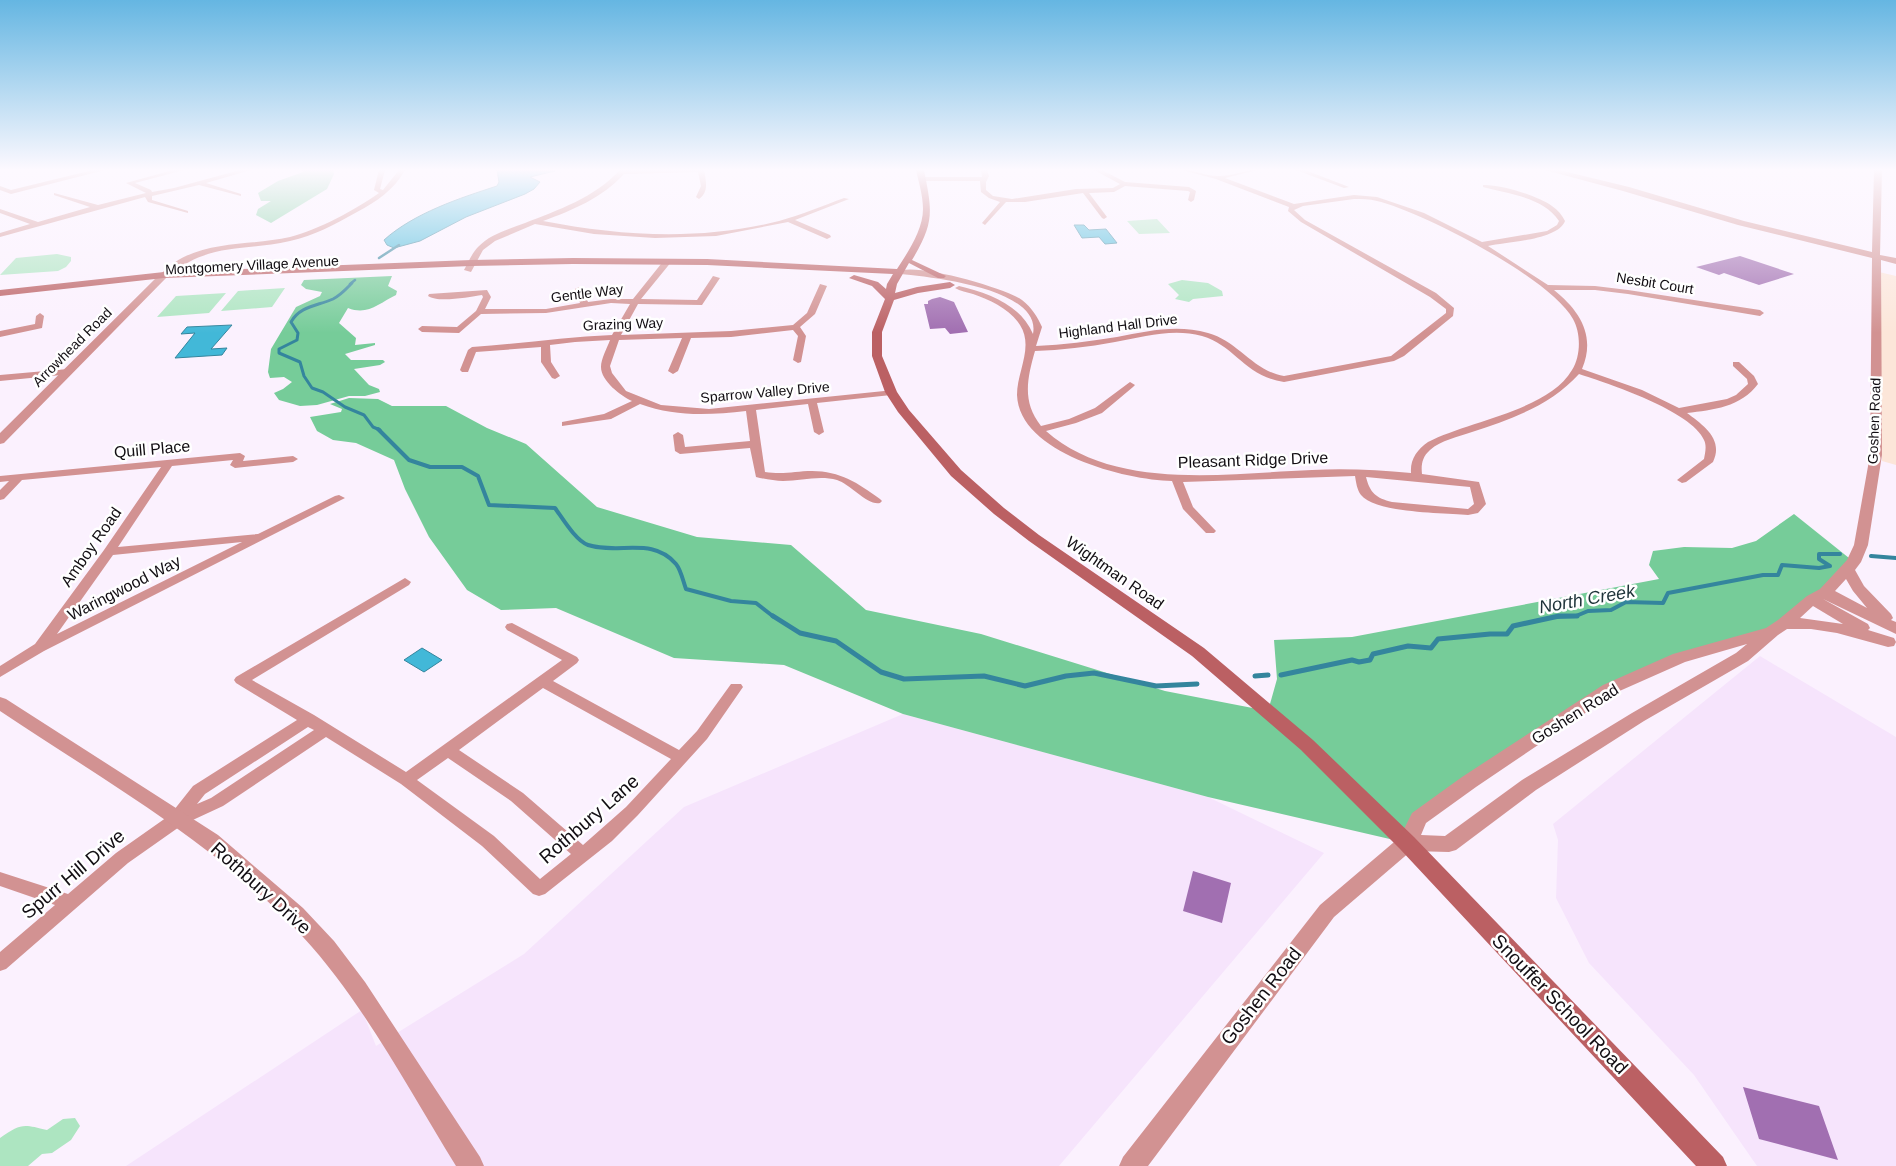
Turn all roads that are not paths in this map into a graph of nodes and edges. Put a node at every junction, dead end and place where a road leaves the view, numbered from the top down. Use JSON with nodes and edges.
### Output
{"nodes":[{"id":1,"x":36,"y":224,"type":"edge"},
{"id":2,"x":44,"y":224,"type":"edge"},
{"id":3,"x":326,"y":224,"type":"edge"},
{"id":4,"x":526,"y":224,"type":"edge"},
{"id":5,"x":544,"y":224,"type":"edge"},
{"id":6,"x":768,"y":224,"type":"edge"},
{"id":7,"x":798,"y":224,"type":"edge"},
{"id":8,"x":925,"y":224,"type":"edge"},
{"id":9,"x":1310,"y":224,"type":"edge"},
{"id":10,"x":1438,"y":224,"type":"edge"},
{"id":11,"x":1561,"y":224,"type":"edge"},
{"id":12,"x":1747,"y":224,"type":"edge"},
{"id":13,"x":1877,"y":224,"type":"edge"},
{"id":14,"x":40,"y":226,"type":"junction"},
{"id":15,"x":0,"y":235,"type":"edge"},
{"id":16,"x":827,"y":237,"type":"dead end"},
{"id":17,"x":0,"y":240,"type":"edge"},
{"id":18,"x":1480,"y":245,"type":"junction"},
{"id":19,"x":1876,"y":256,"type":"junction"},
{"id":20,"x":668,"y":261,"type":"junction"},
{"id":21,"x":910,"y":261,"type":"junction"},
{"id":22,"x":1896,"y":261,"type":"edge"},
{"id":23,"x":469,"y":267,"type":"junction"},
{"id":24,"x":860,"y":269,"type":"junction"},
{"id":25,"x":660,"y":270,"type":"junction"},
{"id":26,"x":164,"y":275,"type":"junction"},
{"id":27,"x":903,"y":276,"type":"junction"},
{"id":28,"x":940,"y":276,"type":"junction"},
{"id":29,"x":716,"y":278,"type":"dead end"},
{"id":30,"x":854,"y":278,"type":"junction"},
{"id":31,"x":156,"y":283,"type":"junction"},
{"id":32,"x":823,"y":286,"type":"dead end"},
{"id":33,"x":950,"y":286,"type":"junction"},
{"id":34,"x":1546,"y":287,"type":"junction"},
{"id":35,"x":579,"y":289,"type":"dead end"},
{"id":36,"x":0,"y":294,"type":"edge"},
{"id":37,"x":432,"y":296,"type":"dead end"},
{"id":38,"x":891,"y":296,"type":"junction"},
{"id":39,"x":636,"y":301,"type":"junction"},
{"id":40,"x":0,"y":302,"type":"edge"},
{"id":41,"x":585,"y":305,"type":"junction"},
{"id":42,"x":479,"y":312,"type":"junction"},
{"id":43,"x":1760,"y":314,"type":"dead end"},
{"id":44,"x":40,"y":316,"type":"dead end"},
{"id":45,"x":795,"y":327,"type":"junction"},
{"id":46,"x":422,"y":329,"type":"dead end"},
{"id":47,"x":0,"y":334,"type":"edge"},
{"id":48,"x":687,"y":336,"type":"junction"},
{"id":49,"x":616,"y":337,"type":"junction"},
{"id":50,"x":545,"y":343,"type":"junction"},
{"id":51,"x":1030,"y":349,"type":"junction"},
{"id":52,"x":798,"y":360,"type":"dead end"},
{"id":53,"x":1736,"y":364,"type":"dead end"},
{"id":54,"x":465,"y":370,"type":"dead end"},
{"id":55,"x":673,"y":370,"type":"dead end"},
{"id":56,"x":68,"y":372,"type":"junction"},
{"id":57,"x":1577,"y":372,"type":"junction"},
{"id":58,"x":555,"y":376,"type":"dead end"},
{"id":59,"x":0,"y":378,"type":"edge"},
{"id":60,"x":1130,"y":386,"type":"dead end"},
{"id":61,"x":891,"y":392,"type":"junction"},
{"id":62,"x":640,"y":401,"type":"junction"},
{"id":63,"x":812,"y":402,"type":"junction"},
{"id":64,"x":751,"y":408,"type":"junction"},
{"id":65,"x":1679,"y":411,"type":"junction"},
{"id":66,"x":566,"y":424,"type":"dead end"},
{"id":67,"x":1038,"y":430,"type":"junction"},
{"id":68,"x":819,"y":432,"type":"dead end"},
{"id":69,"x":678,"y":435,"type":"dead end"},
{"id":70,"x":0,"y":440,"type":"edge"},
{"id":71,"x":755,"y":444,"type":"junction"},
{"id":72,"x":293,"y":459,"type":"dead end"},
{"id":73,"x":168,"y":464,"type":"junction"},
{"id":74,"x":1359,"y":473,"type":"junction"},
{"id":75,"x":1418,"y":476,"type":"junction"},
{"id":76,"x":18,"y":478,"type":"junction"},
{"id":77,"x":0,"y":479,"type":"edge"},
{"id":78,"x":1177,"y":480,"type":"junction"},
{"id":79,"x":1682,"y":480,"type":"dead end"},
{"id":80,"x":0,"y":498,"type":"edge"},
{"id":81,"x":339,"y":498,"type":"dead end"},
{"id":82,"x":876,"y":501,"type":"dead end"},
{"id":83,"x":1210,"y":531,"type":"dead end"},
{"id":84,"x":265,"y":536,"type":"junction"},
{"id":85,"x":109,"y":552,"type":"junction"},
{"id":86,"x":1847,"y":569,"type":"junction"},
{"id":87,"x":404,"y":582,"type":"dead end"},
{"id":88,"x":1818,"y":596,"type":"junction"},
{"id":89,"x":512,"y":627,"type":"dead end"},
{"id":90,"x":1778,"y":628,"type":"junction"},
{"id":91,"x":1894,"y":636,"type":"edge"},
{"id":92,"x":39,"y":648,"type":"junction"},
{"id":93,"x":0,"y":672,"type":"edge"},
{"id":94,"x":544,"y":682,"type":"junction"},
{"id":95,"x":736,"y":687,"type":"dead end"},
{"id":96,"x":0,"y":702,"type":"edge"},
{"id":97,"x":309,"y":719,"type":"junction"},
{"id":98,"x":326,"y":730,"type":"junction"},
{"id":99,"x":449,"y":751,"type":"junction"},
{"id":100,"x":682,"y":758,"type":"junction"},
{"id":101,"x":406,"y":780,"type":"junction"},
{"id":102,"x":176,"y":820,"type":"junction"},
{"id":103,"x":1407,"y":843,"type":"junction"},
{"id":104,"x":582,"y":854,"type":"junction"},
{"id":105,"x":0,"y":879,"type":"edge"},
{"id":106,"x":70,"y":902,"type":"junction"},
{"id":107,"x":0,"y":963,"type":"edge"},
{"id":108,"x":471,"y":1166,"type":"edge"},
{"id":109,"x":1132,"y":1166,"type":"edge"},
{"id":110,"x":1714,"y":1166,"type":"edge"}],
"edges":[{"from":1,"to":14,"type":"street"},
{"from":2,"to":14,"type":"street"},
{"from":3,"to":26,"type":"street"},
{"from":4,"to":23,"type":"street"},
{"from":5,"to":6,"type":"street"},
{"from":7,"to":16,"type":"street"},
{"from":8,"to":21,"type":"main road","name":"Wightman Road"},
{"from":9,"to":51,"type":"street","name":"Highland Hall Drive"},
{"from":10,"to":18,"type":"street"},
{"from":11,"to":18,"type":"street"},
{"from":12,"to":19,"type":"street"},
{"from":13,"to":19,"type":"street","name":"Goshen Road"},
{"from":14,"to":15,"type":"street"},
{"from":14,"to":17,"type":"street"},
{"from":18,"to":34,"type":"street"},
{"from":19,"to":22,"type":"street"},
{"from":19,"to":86,"type":"street","name":"Goshen Road"},
{"from":20,"to":23,"type":"main road","name":"Montgomery Village Avenue"},
{"from":20,"to":24,"type":"main road","name":"Montgomery Village Avenue"},
{"from":20,"to":25,"type":"street","name":"Sparrow Valley Drive"},
{"from":21,"to":24,"type":"main road"},
{"from":21,"to":27,"type":"main road","name":"Wightman Road"},
{"from":21,"to":28,"type":"main road"},
{"from":23,"to":25,"type":"main road","name":"Montgomery Village Avenue"},
{"from":23,"to":26,"type":"main road","name":"Montgomery Village Avenue"},
{"from":23,"to":31,"type":"main road","name":"Montgomery Village Avenue"},
{"from":24,"to":27,"type":"main road","name":"Montgomery Village Avenue"},
{"from":25,"to":30,"type":"main road","name":"Montgomery Village Avenue"},
{"from":25,"to":39,"type":"street","name":"Sparrow Valley Drive"},
{"from":26,"to":31,"type":"street","name":"Arrowhead Road"},
{"from":26,"to":36,"type":"main road","name":"Montgomery Village Avenue"},
{"from":27,"to":28,"type":"street","name":"Pleasant Ridge Drive"},
{"from":27,"to":30,"type":"main road","name":"Montgomery Village Avenue"},
{"from":27,"to":33,"type":"street","name":"Pleasant Ridge Drive"},
{"from":27,"to":38,"type":"main road","name":"Wightman Road"},
{"from":28,"to":51,"type":"street","name":"Pleasant Ridge Drive"},
{"from":29,"to":39,"type":"street","name":"Gentle Way"},
{"from":30,"to":38,"type":"main road"},
{"from":31,"to":40,"type":"main road","name":"Montgomery Village Avenue"},
{"from":31,"to":56,"type":"street","name":"Arrowhead Road"},
{"from":32,"to":45,"type":"street"},
{"from":33,"to":38,"type":"main road"},
{"from":33,"to":51,"type":"street","name":"Pleasant Ridge Drive"},
{"from":34,"to":43,"type":"street","name":"Nesbit Court"},
{"from":34,"to":57,"type":"street"},
{"from":35,"to":41,"type":"street"},
{"from":37,"to":42,"type":"street"},
{"from":38,"to":61,"type":"main road","name":"Wightman Road"},
{"from":39,"to":41,"type":"street","name":"Gentle Way"},
{"from":39,"to":49,"type":"street","name":"Sparrow Valley Drive"},
{"from":41,"to":42,"type":"street","name":"Gentle Way"},
{"from":42,"to":46,"type":"street"},
{"from":44,"to":47,"type":"street"},
{"from":45,"to":48,"type":"street","name":"Grazing Way"},
{"from":45,"to":52,"type":"street"},
{"from":48,"to":49,"type":"street","name":"Grazing Way"},
{"from":48,"to":55,"type":"street"},
{"from":49,"to":50,"type":"street","name":"Grazing Way"},
{"from":49,"to":62,"type":"street","name":"Sparrow Valley Drive"},
{"from":50,"to":54,"type":"street","name":"Grazing Way"},
{"from":50,"to":58,"type":"street"},
{"from":51,"to":67,"type":"street","name":"Pleasant Ridge Drive"},
{"from":53,"to":65,"type":"street"},
{"from":56,"to":59,"type":"street"},
{"from":56,"to":70,"type":"street","name":"Arrowhead Road"},
{"from":57,"to":65,"type":"street"},
{"from":57,"to":75,"type":"street"},
{"from":60,"to":67,"type":"street"},
{"from":61,"to":63,"type":"street","name":"Sparrow Valley Drive"},
{"from":61,"to":103,"type":"main road","name":"Wightman Road"},
{"from":62,"to":64,"type":"street","name":"Sparrow Valley Drive"},
{"from":62,"to":66,"type":"street"},
{"from":63,"to":64,"type":"street","name":"Sparrow Valley Drive"},
{"from":63,"to":68,"type":"street"},
{"from":64,"to":71,"type":"street"},
{"from":65,"to":79,"type":"street"},
{"from":67,"to":78,"type":"street","name":"Pleasant Ridge Drive"},
{"from":69,"to":71,"type":"street"},
{"from":71,"to":82,"type":"street"},
{"from":72,"to":73,"type":"street","name":"Quill Place"},
{"from":73,"to":76,"type":"street","name":"Quill Place"},
{"from":73,"to":85,"type":"street","name":"Amboy Road"},
{"from":74,"to":75,"type":"street","name":"Pleasant Ridge Drive"},
{"from":74,"to":75,"type":"street","name":"Pleasant Ridge Drive"},
{"from":74,"to":78,"type":"street","name":"Pleasant Ridge Drive"},
{"from":76,"to":77,"type":"street","name":"Quill Place"},
{"from":76,"to":80,"type":"street"},
{"from":78,"to":83,"type":"street"},
{"from":81,"to":84,"type":"street","name":"Waringwood Way"},
{"from":84,"to":85,"type":"street","name":"Waringwood Way"},
{"from":84,"to":92,"type":"street","name":"Waringwood Way"},
{"from":85,"to":92,"type":"street","name":"Amboy Road"},
{"from":86,"to":88,"type":"street","name":"Goshen Road"},
{"from":86,"to":91,"type":"street"},
{"from":87,"to":97,"type":"street","name":"Rothbury Lane"},
{"from":88,"to":90,"type":"street","name":"Goshen Road"},
{"from":88,"to":91,"type":"street"},
{"from":89,"to":94,"type":"street"},
{"from":90,"to":91,"type":"street"},
{"from":90,"to":103,"type":"street","name":"Goshen Road"},
{"from":90,"to":103,"type":"street","name":"Goshen Road"},
{"from":92,"to":93,"type":"street","name":"Waringwood Way"},
{"from":94,"to":99,"type":"street"},
{"from":94,"to":100,"type":"street"},
{"from":95,"to":100,"type":"street","name":"Rothbury Lane"},
{"from":96,"to":102,"type":"street","name":"Rothbury Drive"},
{"from":97,"to":98,"type":"street","name":"Rothbury Lane"},
{"from":97,"to":102,"type":"street"},
{"from":98,"to":101,"type":"street","name":"Rothbury Lane"},
{"from":98,"to":102,"type":"street"},
{"from":99,"to":101,"type":"street"},
{"from":99,"to":104,"type":"street"},
{"from":100,"to":104,"type":"street","name":"Rothbury Lane"},
{"from":101,"to":104,"type":"street","name":"Rothbury Lane"},
{"from":102,"to":106,"type":"street","name":"Spurr Hill Drive"},
{"from":102,"to":108,"type":"street","name":"Rothbury Drive"},
{"from":103,"to":109,"type":"street","name":"Goshen Road"},
{"from":103,"to":110,"type":"main road","name":"Snouffer School Road"},
{"from":105,"to":106,"type":"street"},
{"from":106,"to":107,"type":"street","name":"Spurr Hill Drive"}]}
